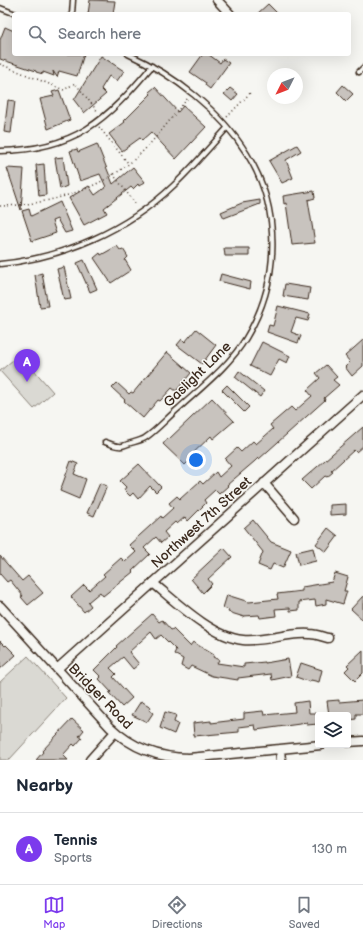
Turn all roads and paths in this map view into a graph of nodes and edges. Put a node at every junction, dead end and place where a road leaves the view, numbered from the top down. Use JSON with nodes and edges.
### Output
{"nodes":[{"id":1,"x":73,"y":0,"type":"edge"},
{"id":2,"x":217,"y":0,"type":"edge"},
{"id":3,"x":0,"y":8,"type":"edge"},
{"id":4,"x":12,"y":12,"type":"edge"},
{"id":5,"x":72,"y":12,"type":"edge"},
{"id":6,"x":228,"y":12,"type":"edge"},
{"id":7,"x":132,"y":56,"type":"edge"},
{"id":8,"x":0,"y":64,"type":"edge"},
{"id":9,"x":152,"y":66,"type":"junction"},
{"id":10,"x":363,"y":68,"type":"edge"},
{"id":11,"x":359,"y":72,"type":"dead end"},
{"id":12,"x":252,"y":91,"type":"dead end"},
{"id":13,"x":191,"y":94,"type":"junction"},
{"id":14,"x":103,"y":119,"type":"junction"},
{"id":15,"x":222,"y":122,"type":"junction"},
{"id":16,"x":96,"y":124,"type":"junction"},
{"id":17,"x":227,"y":128,"type":"junction"},
{"id":18,"x":0,"y":151,"type":"edge"},
{"id":19,"x":128,"y":164,"type":"junction"},
{"id":20,"x":113,"y":174,"type":"junction"},
{"id":21,"x":0,"y":206,"type":"edge"},
{"id":22,"x":141,"y":212,"type":"junction"},
{"id":23,"x":0,"y":264,"type":"edge"},
{"id":24,"x":363,"y":395,"type":"edge"},
{"id":25,"x":105,"y":442,"type":"dead end"},
{"id":26,"x":264,"y":483,"type":"junction"},
{"id":27,"x":294,"y":518,"type":"dead end"},
{"id":28,"x":153,"y":584,"type":"junction"},
{"id":29,"x":0,"y":606,"type":"edge"},
{"id":30,"x":328,"y":638,"type":"dead end"},
{"id":31,"x":57,"y":669,"type":"junction"},
{"id":32,"x":115,"y":732,"type":"junction"},
{"id":33,"x":363,"y":740,"type":"edge"},
{"id":34,"x":351,"y":742,"type":"edge"},
{"id":35,"x":315,"y":746,"type":"edge"},
{"id":36,"x":280,"y":749,"type":"junction"},
{"id":37,"x":90,"y":760,"type":"edge"},
{"id":38,"x":281,"y":760,"type":"edge"}],
"edges":[{"from":1,"to":5,"type":"lane"},
{"from":2,"to":6,"type":"street"},
{"from":3,"to":4,"type":"lane"},
{"from":7,"to":9,"type":"lane","name":"Gaslight Lane"},
{"from":8,"to":14,"type":"path"},
{"from":9,"to":13,"type":"lane","name":"Gaslight Lane"},
{"from":9,"to":14,"type":"lane"},
{"from":10,"to":11,"type":"lane"},
{"from":12,"to":15,"type":"path"},
{"from":13,"to":15,"type":"lane","name":"Gaslight Lane"},
{"from":13,"to":19,"type":"path"},
{"from":14,"to":16,"type":"lane"},
{"from":15,"to":17,"type":"lane","name":"Gaslight Lane"},
{"from":16,"to":18,"type":"lane"},
{"from":16,"to":19,"type":"path"},
{"from":17,"to":22,"type":"lane"},
{"from":17,"to":25,"type":"lane","name":"Gaslight Lane"},
{"from":19,"to":20,"type":"path"},
{"from":20,"to":21,"type":"path"},
{"from":20,"to":22,"type":"path"},
{"from":22,"to":23,"type":"lane"},
{"from":24,"to":26,"type":"street","name":"Northwest 7th Street"},
{"from":26,"to":27,"type":"street"},
{"from":26,"to":28,"type":"street","name":"Northwest 7th Street"},
{"from":28,"to":30,"type":"street"},
{"from":28,"to":31,"type":"street","name":"Northwest 7th Street"},
{"from":29,"to":31,"type":"street","name":"Bridger Road"},
{"from":31,"to":32,"type":"street","name":"Bridger Road"},
{"from":32,"to":36,"type":"street","name":"Bridger Road"},
{"from":32,"to":37,"type":"street"},
{"from":33,"to":34,"type":"street"},
{"from":35,"to":36,"type":"street","name":"Bridger Road"},
{"from":36,"to":38,"type":"street"}]}
